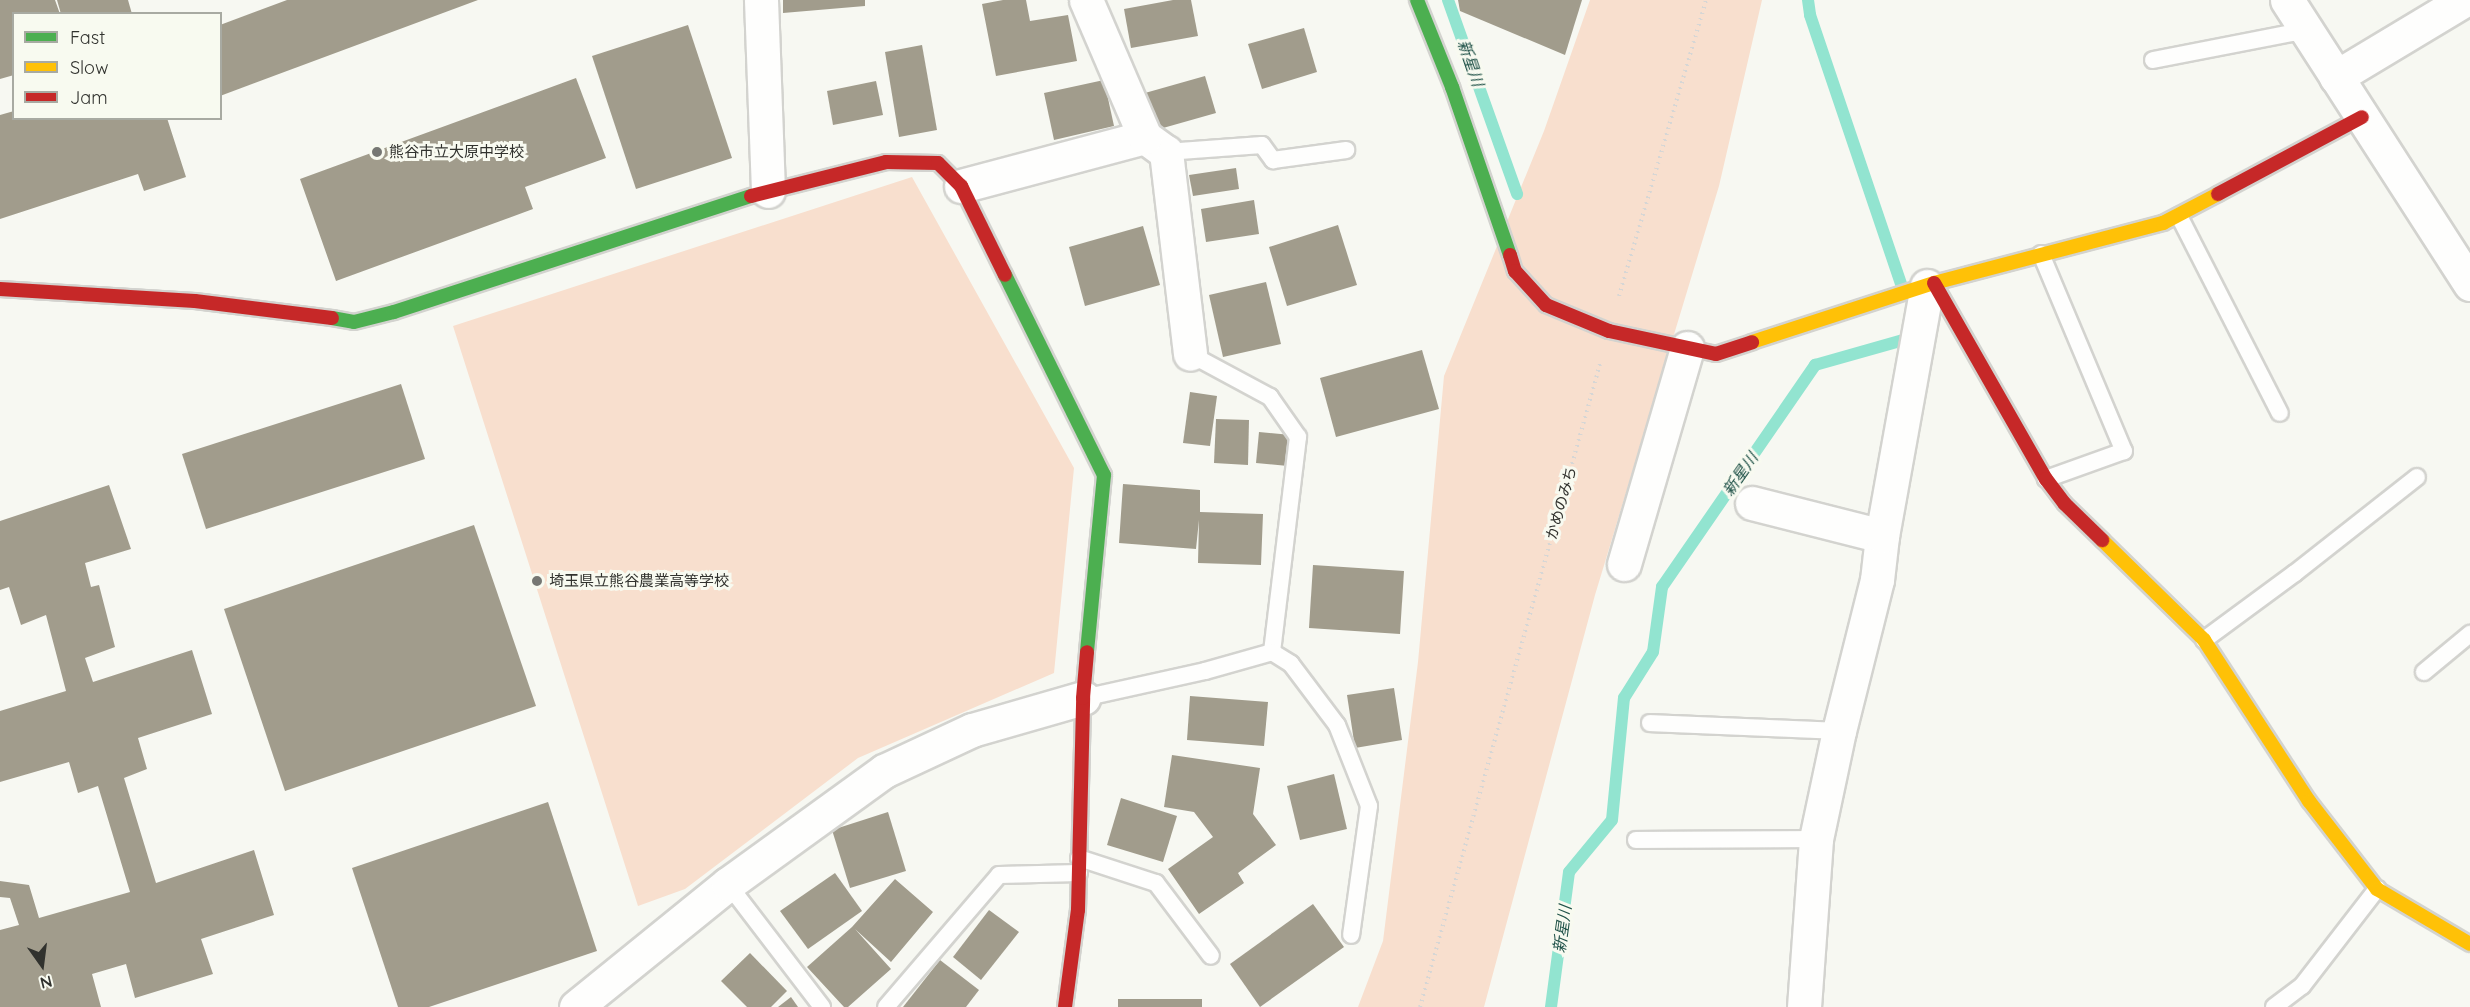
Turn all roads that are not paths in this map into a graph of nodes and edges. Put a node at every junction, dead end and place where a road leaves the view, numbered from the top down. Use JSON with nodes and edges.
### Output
{"nodes":[{"id":1,"x":761,"y":0,"type":"edge"},
{"id":2,"x":1086,"y":0,"type":"edge"},
{"id":3,"x":1417,"y":0,"type":"edge"},
{"id":4,"x":2464,"y":0,"type":"edge"},
{"id":5,"x":2295,"y":12,"type":"edge"},
{"id":6,"x":2153,"y":60,"type":"dead end"},
{"id":7,"x":2336,"y":77,"type":"junction"},
{"id":8,"x":2362,"y":117,"type":"junction"},
{"id":9,"x":1156,"y":145,"type":"junction"},
{"id":10,"x":1346,"y":150,"type":"dead end"},
{"id":11,"x":961,"y":186,"type":"junction"},
{"id":12,"x":768,"y":191,"type":"junction"},
{"id":13,"x":2179,"y":216,"type":"junction"},
{"id":14,"x":2041,"y":254,"type":"junction"},
{"id":15,"x":2470,"y":284,"type":"edge"},
{"id":16,"x":1931,"y":285,"type":"junction"},
{"id":17,"x":0,"y":289,"type":"edge"},
{"id":18,"x":1687,"y":348,"type":"junction"},
{"id":19,"x":1190,"y":354,"type":"joint"},
{"id":20,"x":2280,"y":413,"type":"dead end"},
{"id":21,"x":2416,"y":477,"type":"dead end"},
{"id":22,"x":2046,"y":479,"type":"junction"},
{"id":23,"x":1752,"y":503,"type":"dead end"},
{"id":24,"x":1882,"y":536,"type":"junction"},
{"id":25,"x":1624,"y":564,"type":"dead end"},
{"id":26,"x":2470,"y":634,"type":"edge"},
{"id":27,"x":2204,"y":640,"type":"junction"},
{"id":28,"x":1272,"y":652,"type":"junction"},
{"id":29,"x":2424,"y":672,"type":"dead end"},
{"id":30,"x":1083,"y":698,"type":"junction"},
{"id":31,"x":1650,"y":723,"type":"dead end"},
{"id":32,"x":1839,"y":731,"type":"junction"},
{"id":33,"x":1815,"y":839,"type":"junction"},
{"id":34,"x":1636,"y":840,"type":"dead end"},
{"id":35,"x":1079,"y":866,"type":"junction"},
{"id":36,"x":728,"y":884,"type":"junction"},
{"id":37,"x":2377,"y":889,"type":"junction"},
{"id":38,"x":1351,"y":935,"type":"dead end"},
{"id":39,"x":2470,"y":944,"type":"edge"},
{"id":40,"x":1211,"y":956,"type":"dead end"},
{"id":41,"x":576,"y":1007,"type":"edge"},
{"id":42,"x":822,"y":1007,"type":"edge"},
{"id":43,"x":886,"y":1007,"type":"edge"},
{"id":44,"x":1065,"y":1007,"type":"edge"},
{"id":45,"x":1804,"y":1007,"type":"edge"},
{"id":46,"x":2274,"y":1007,"type":"edge"}],
"edges":[{"from":1,"to":12,"type":"street"},
{"from":2,"to":9,"type":"street"},
{"from":3,"to":18,"type":"street"},
{"from":4,"to":7,"type":"street"},
{"from":5,"to":6,"type":"lane"},
{"from":5,"to":7,"type":"street"},
{"from":7,"to":8,"type":"street"},
{"from":8,"to":13,"type":"street"},
{"from":8,"to":15,"type":"street"},
{"from":9,"to":10,"type":"lane"},
{"from":9,"to":11,"type":"street"},
{"from":9,"to":19,"type":"street"},
{"from":11,"to":12,"type":"street"},
{"from":11,"to":30,"type":"street"},
{"from":12,"to":17,"type":"street"},
{"from":13,"to":14,"type":"street"},
{"from":13,"to":20,"type":"lane"},
{"from":14,"to":16,"type":"street"},
{"from":14,"to":22,"type":"lane"},
{"from":16,"to":18,"type":"street"},
{"from":16,"to":22,"type":"street"},
{"from":16,"to":24,"type":"street"},
{"from":18,"to":25,"type":"street"},
{"from":19,"to":28,"type":"lane"},
{"from":21,"to":27,"type":"lane"},
{"from":22,"to":27,"type":"street"},
{"from":23,"to":24,"type":"street"},
{"from":24,"to":32,"type":"street"},
{"from":26,"to":29,"type":"lane"},
{"from":27,"to":37,"type":"street"},
{"from":28,"to":30,"type":"lane"},
{"from":28,"to":38,"type":"lane"},
{"from":30,"to":35,"type":"street"},
{"from":30,"to":36,"type":"street"},
{"from":31,"to":32,"type":"lane"},
{"from":32,"to":33,"type":"street"},
{"from":33,"to":34,"type":"lane"},
{"from":33,"to":45,"type":"street"},
{"from":35,"to":40,"type":"lane"},
{"from":35,"to":43,"type":"lane"},
{"from":35,"to":44,"type":"street"},
{"from":36,"to":41,"type":"street"},
{"from":36,"to":42,"type":"lane"},
{"from":37,"to":39,"type":"street"},
{"from":37,"to":46,"type":"lane"}]}
